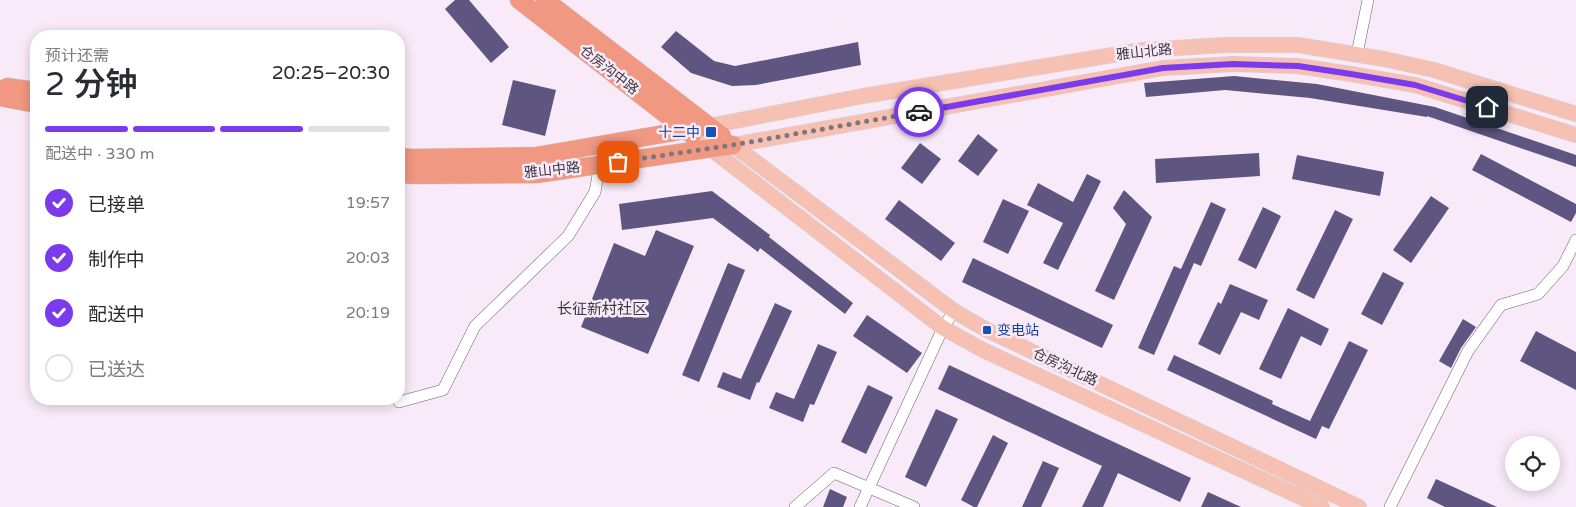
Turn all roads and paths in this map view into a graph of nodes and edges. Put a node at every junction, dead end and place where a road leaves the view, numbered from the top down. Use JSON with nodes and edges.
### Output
{"nodes":[{"id":1,"x":519,"y":0,"type":"edge"},
{"id":2,"x":545,"y":0,"type":"edge"},
{"id":3,"x":1368,"y":0,"type":"edge"},
{"id":4,"x":1357,"y":54,"type":"junction"},
{"id":5,"x":0,"y":86,"type":"edge"},
{"id":6,"x":30,"y":90,"type":"edge"},
{"id":7,"x":0,"y":97,"type":"edge"},
{"id":8,"x":30,"y":103,"type":"edge"},
{"id":9,"x":1576,"y":114,"type":"edge"},
{"id":10,"x":1576,"y":135,"type":"edge"},
{"id":11,"x":710,"y":138,"type":"junction"},
{"id":12,"x":405,"y":157,"type":"edge"},
{"id":13,"x":600,"y":164,"type":"junction"},
{"id":14,"x":405,"y":174,"type":"edge"},
{"id":15,"x":1576,"y":240,"type":"edge"},
{"id":16,"x":954,"y":310,"type":"junction"},
{"id":17,"x":943,"y":328,"type":"junction"},
{"id":18,"x":405,"y":400,"type":"edge"},
{"id":19,"x":868,"y":488,"type":"junction"},
{"id":20,"x":795,"y":507,"type":"edge"},
{"id":21,"x":860,"y":507,"type":"edge"},
{"id":22,"x":914,"y":507,"type":"edge"},
{"id":23,"x":1322,"y":507,"type":"edge"},
{"id":24,"x":1358,"y":507,"type":"edge"},
{"id":25,"x":1390,"y":507,"type":"edge"}],
"edges":[{"from":1,"to":11,"type":"highway","name":"仓房沟中路"},
{"from":2,"to":11,"type":"highway","name":"仓房沟中路"},
{"from":3,"to":4,"type":"street"},
{"from":4,"to":9,"type":"main road","name":"雅山北路"},
{"from":4,"to":11,"type":"main road","name":"雅山北路"},
{"from":5,"to":6,"type":"highway"},
{"from":7,"to":8,"type":"highway"},
{"from":10,"to":11,"type":"main road","name":"雅山北路"},
{"from":11,"to":12,"type":"highway","name":"雅山中路"},
{"from":11,"to":13,"type":"highway","name":"雅山中路"},
{"from":11,"to":16,"type":"main road","name":"仓房沟北路"},
{"from":11,"to":17,"type":"main road","name":"仓房沟北路"},
{"from":13,"to":14,"type":"highway","name":"雅山中路"},
{"from":13,"to":18,"type":"street"},
{"from":15,"to":25,"type":"street"},
{"from":16,"to":17,"type":"street"},
{"from":16,"to":24,"type":"main road","name":"仓房沟北路"},
{"from":17,"to":19,"type":"street"},
{"from":17,"to":23,"type":"main road","name":"仓房沟北路"},
{"from":19,"to":20,"type":"street"},
{"from":19,"to":21,"type":"street"},
{"from":19,"to":22,"type":"street"}]}
